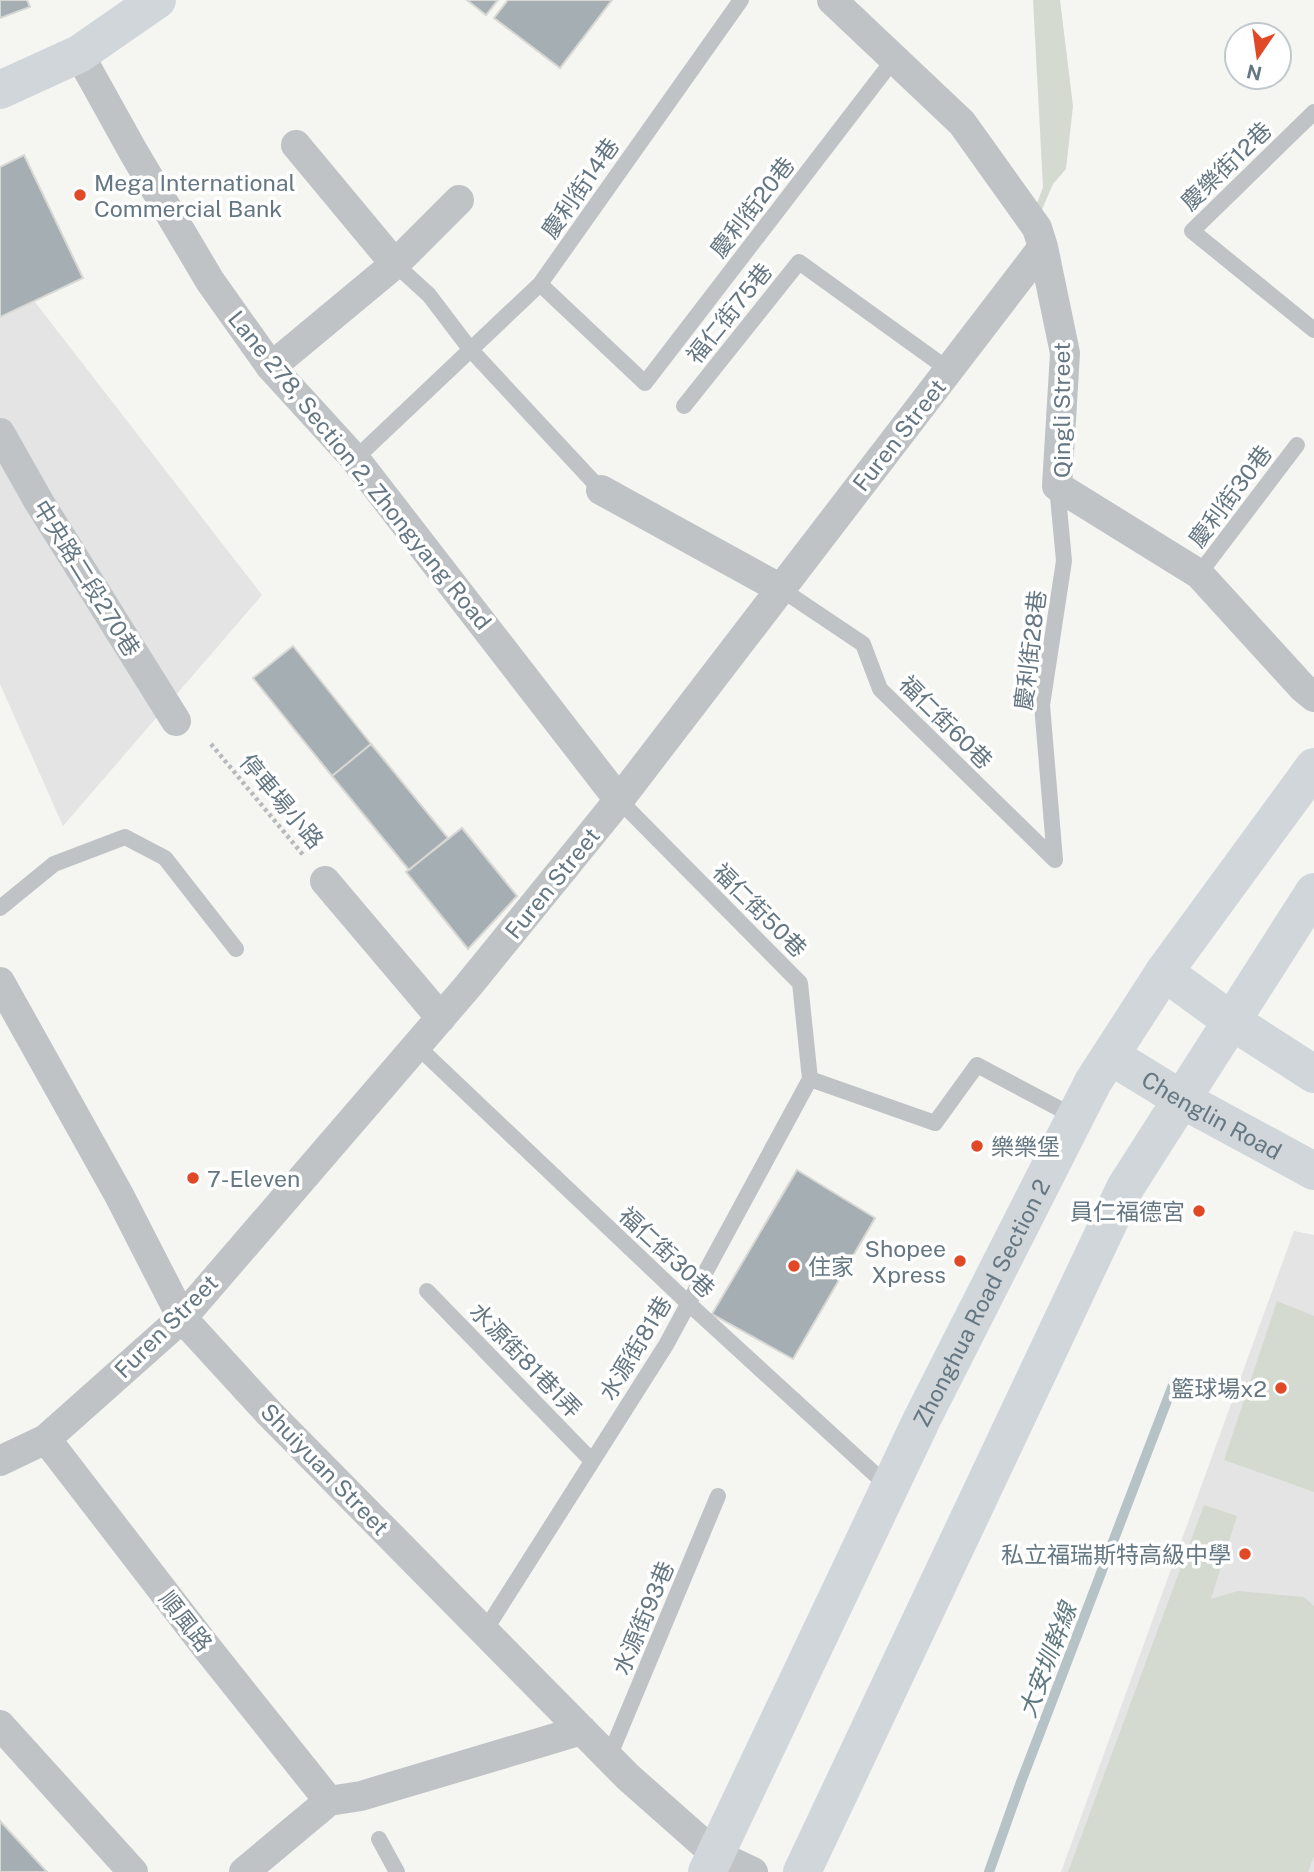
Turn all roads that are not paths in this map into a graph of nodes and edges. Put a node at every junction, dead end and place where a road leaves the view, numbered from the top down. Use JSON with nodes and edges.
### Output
{"nodes":[{"id":1,"x":157,"y":0,"type":"edge"},
{"id":2,"x":741,"y":0,"type":"edge"},
{"id":3,"x":832,"y":0,"type":"edge"},
{"id":4,"x":79,"y":54,"type":"junction"},
{"id":5,"x":894,"y":59,"type":"junction"},
{"id":6,"x":0,"y":90,"type":"edge"},
{"id":7,"x":1314,"y":112,"type":"edge"},
{"id":8,"x":296,"y":145,"type":"dead end"},
{"id":9,"x":459,"y":200,"type":"dead end"},
{"id":10,"x":1043,"y":247,"type":"junction"},
{"id":11,"x":395,"y":264,"type":"junction"},
{"id":12,"x":540,"y":284,"type":"junction"},
{"id":13,"x":1314,"y":330,"type":"edge"},
{"id":14,"x":470,"y":349,"type":"junction"},
{"id":15,"x":271,"y":366,"type":"junction"},
{"id":16,"x":949,"y":370,"type":"junction"},
{"id":17,"x":684,"y":406,"type":"dead end"},
{"id":18,"x":0,"y":433,"type":"edge"},
{"id":19,"x":1297,"y":445,"type":"dead end"},
{"id":20,"x":355,"y":459,"type":"junction"},
{"id":21,"x":1057,"y":486,"type":"junction"},
{"id":22,"x":600,"y":490,"type":"joint"},
{"id":23,"x":1199,"y":574,"type":"junction"},
{"id":24,"x":781,"y":589,"type":"junction"},
{"id":25,"x":1314,"y":697,"type":"edge"},
{"id":26,"x":176,"y":721,"type":"dead end"},
{"id":27,"x":1314,"y":767,"type":"edge"},
{"id":28,"x":619,"y":800,"type":"junction"},
{"id":29,"x":1055,"y":860,"type":"joint"},
{"id":30,"x":325,"y":881,"type":"road end"},
{"id":31,"x":1314,"y":892,"type":"edge"},
{"id":32,"x":0,"y":908,"type":"edge"},
{"id":33,"x":236,"y":949,"type":"dead end"},
{"id":34,"x":1164,"y":972,"type":"junction"},
{"id":35,"x":0,"y":982,"type":"edge"},
{"id":36,"x":440,"y":1018,"type":"junction"},
{"id":37,"x":1230,"y":1020,"type":"junction"},
{"id":38,"x":417,"y":1045,"type":"junction"},
{"id":39,"x":1111,"y":1056,"type":"junction"},
{"id":40,"x":1314,"y":1074,"type":"edge"},
{"id":41,"x":810,"y":1079,"type":"junction"},
{"id":42,"x":1181,"y":1099,"type":"junction"},
{"id":43,"x":1075,"y":1117,"type":"junction"},
{"id":44,"x":1314,"y":1171,"type":"edge"},
{"id":45,"x":427,"y":1290,"type":"dead end"},
{"id":46,"x":688,"y":1303,"type":"junction"},
{"id":47,"x":182,"y":1318,"type":"junction"},
{"id":48,"x":46,"y":1438,"type":"junction"},
{"id":49,"x":0,"y":1461,"type":"edge"},
{"id":50,"x":592,"y":1461,"type":"junction"},
{"id":51,"x":890,"y":1488,"type":"junction"},
{"id":52,"x":718,"y":1496,"type":"dead end"},
{"id":53,"x":484,"y":1632,"type":"junction"},
{"id":54,"x":0,"y":1725,"type":"edge"},
{"id":55,"x":582,"y":1730,"type":"junction"},
{"id":56,"x":608,"y":1757,"type":"junction"},
{"id":57,"x":329,"y":1801,"type":"junction"},
{"id":58,"x":379,"y":1839,"type":"dead end"},
{"id":59,"x":711,"y":1863,"type":"edge"},
{"id":60,"x":133,"y":1872,"type":"edge"},
{"id":61,"x":244,"y":1872,"type":"edge"},
{"id":62,"x":397,"y":1872,"type":"edge"},
{"id":63,"x":753,"y":1872,"type":"edge"},
{"id":64,"x":802,"y":1872,"type":"edge"}],
"edges":[{"from":1,"to":4,"type":"main road"},
{"from":2,"to":12,"type":"lane","name":"慶利街14巷"},
{"from":3,"to":5,"type":"street","name":"Qingli Street"},
{"from":4,"to":6,"type":"main road"},
{"from":4,"to":15,"type":"street","name":"Lane 278, Section 2, Zhongyang Road"},
{"from":5,"to":10,"type":"street","name":"Qingli Street"},
{"from":5,"to":12,"type":"lane","name":"慶利街20巷"},
{"from":7,"to":13,"type":"lane","name":"慶樂街12巷"},
{"from":8,"to":11,"type":"street"},
{"from":9,"to":11,"type":"street"},
{"from":10,"to":16,"type":"street","name":"Furen Street"},
{"from":10,"to":21,"type":"street","name":"Qingli Street"},
{"from":11,"to":14,"type":"lane"},
{"from":11,"to":15,"type":"street"},
{"from":12,"to":14,"type":"lane","name":"慶利街14巷"},
{"from":14,"to":20,"type":"lane","name":"慶利街14巷"},
{"from":14,"to":22,"type":"lane"},
{"from":15,"to":20,"type":"street","name":"Lane 278, Section 2, Zhongyang Road"},
{"from":16,"to":17,"type":"lane","name":"福仁街75巷"},
{"from":16,"to":24,"type":"street","name":"Furen Street"},
{"from":18,"to":26,"type":"street","name":"中央路二段270巷"},
{"from":19,"to":23,"type":"lane","name":"慶利街30巷"},
{"from":20,"to":28,"type":"street","name":"Lane 278, Section 2, Zhongyang Road"},
{"from":21,"to":23,"type":"street","name":"Qingli Street"},
{"from":21,"to":29,"type":"lane","name":"慶利街28巷"},
{"from":22,"to":24,"type":"street"},
{"from":23,"to":25,"type":"street","name":"Qingli Street"},
{"from":24,"to":28,"type":"street","name":"Furen Street"},
{"from":24,"to":29,"type":"lane","name":"福仁街60巷"},
{"from":27,"to":34,"type":"main road","name":"Zhonghua Road Section 2"},
{"from":28,"to":36,"type":"street","name":"Furen Street"},
{"from":28,"to":41,"type":"lane","name":"福仁街50巷"},
{"from":30,"to":36,"type":"street"},
{"from":31,"to":37,"type":"main road"},
{"from":32,"to":33,"type":"lane"},
{"from":34,"to":37,"type":"main road"},
{"from":34,"to":39,"type":"main road","name":"Zhonghua Road Section 2"},
{"from":35,"to":47,"type":"street","name":"Shuiyuan Street"},
{"from":36,"to":38,"type":"street","name":"Furen Street"},
{"from":37,"to":40,"type":"main road"},
{"from":37,"to":42,"type":"main road"},
{"from":38,"to":46,"type":"lane","name":"福仁街30巷"},
{"from":38,"to":47,"type":"street","name":"Furen Street"},
{"from":39,"to":42,"type":"main road","name":"Chenglin Road"},
{"from":39,"to":43,"type":"main road","name":"Zhonghua Road Section 2"},
{"from":41,"to":43,"type":"lane"},
{"from":41,"to":46,"type":"lane","name":"水源街81巷"},
{"from":42,"to":44,"type":"main road","name":"Chenglin Road"},
{"from":42,"to":64,"type":"main road"},
{"from":43,"to":51,"type":"main road","name":"Zhonghua Road Section 2"},
{"from":45,"to":50,"type":"lane","name":"水源街81巷1弄"},
{"from":46,"to":50,"type":"lane","name":"水源街81巷"},
{"from":46,"to":51,"type":"lane","name":"福仁街30巷"},
{"from":47,"to":48,"type":"street","name":"Furen Street"},
{"from":47,"to":53,"type":"street","name":"Shuiyuan Street"},
{"from":48,"to":49,"type":"street","name":"Furen Street"},
{"from":48,"to":57,"type":"street","name":"順風路"},
{"from":50,"to":53,"type":"lane","name":"水源街81巷"},
{"from":51,"to":59,"type":"main road","name":"Zhonghua Road Section 2"},
{"from":52,"to":56,"type":"lane","name":"水源街93巷"},
{"from":53,"to":55,"type":"street","name":"Shuiyuan Street"},
{"from":54,"to":60,"type":"street"},
{"from":55,"to":56,"type":"street","name":"Shuiyuan Street"},
{"from":55,"to":57,"type":"street"},
{"from":56,"to":59,"type":"street","name":"Shuiyuan Street"},
{"from":57,"to":61,"type":"street"},
{"from":58,"to":62,"type":"lane"},
{"from":59,"to":63,"type":"street","name":"Shuiyuan Street"}]}
